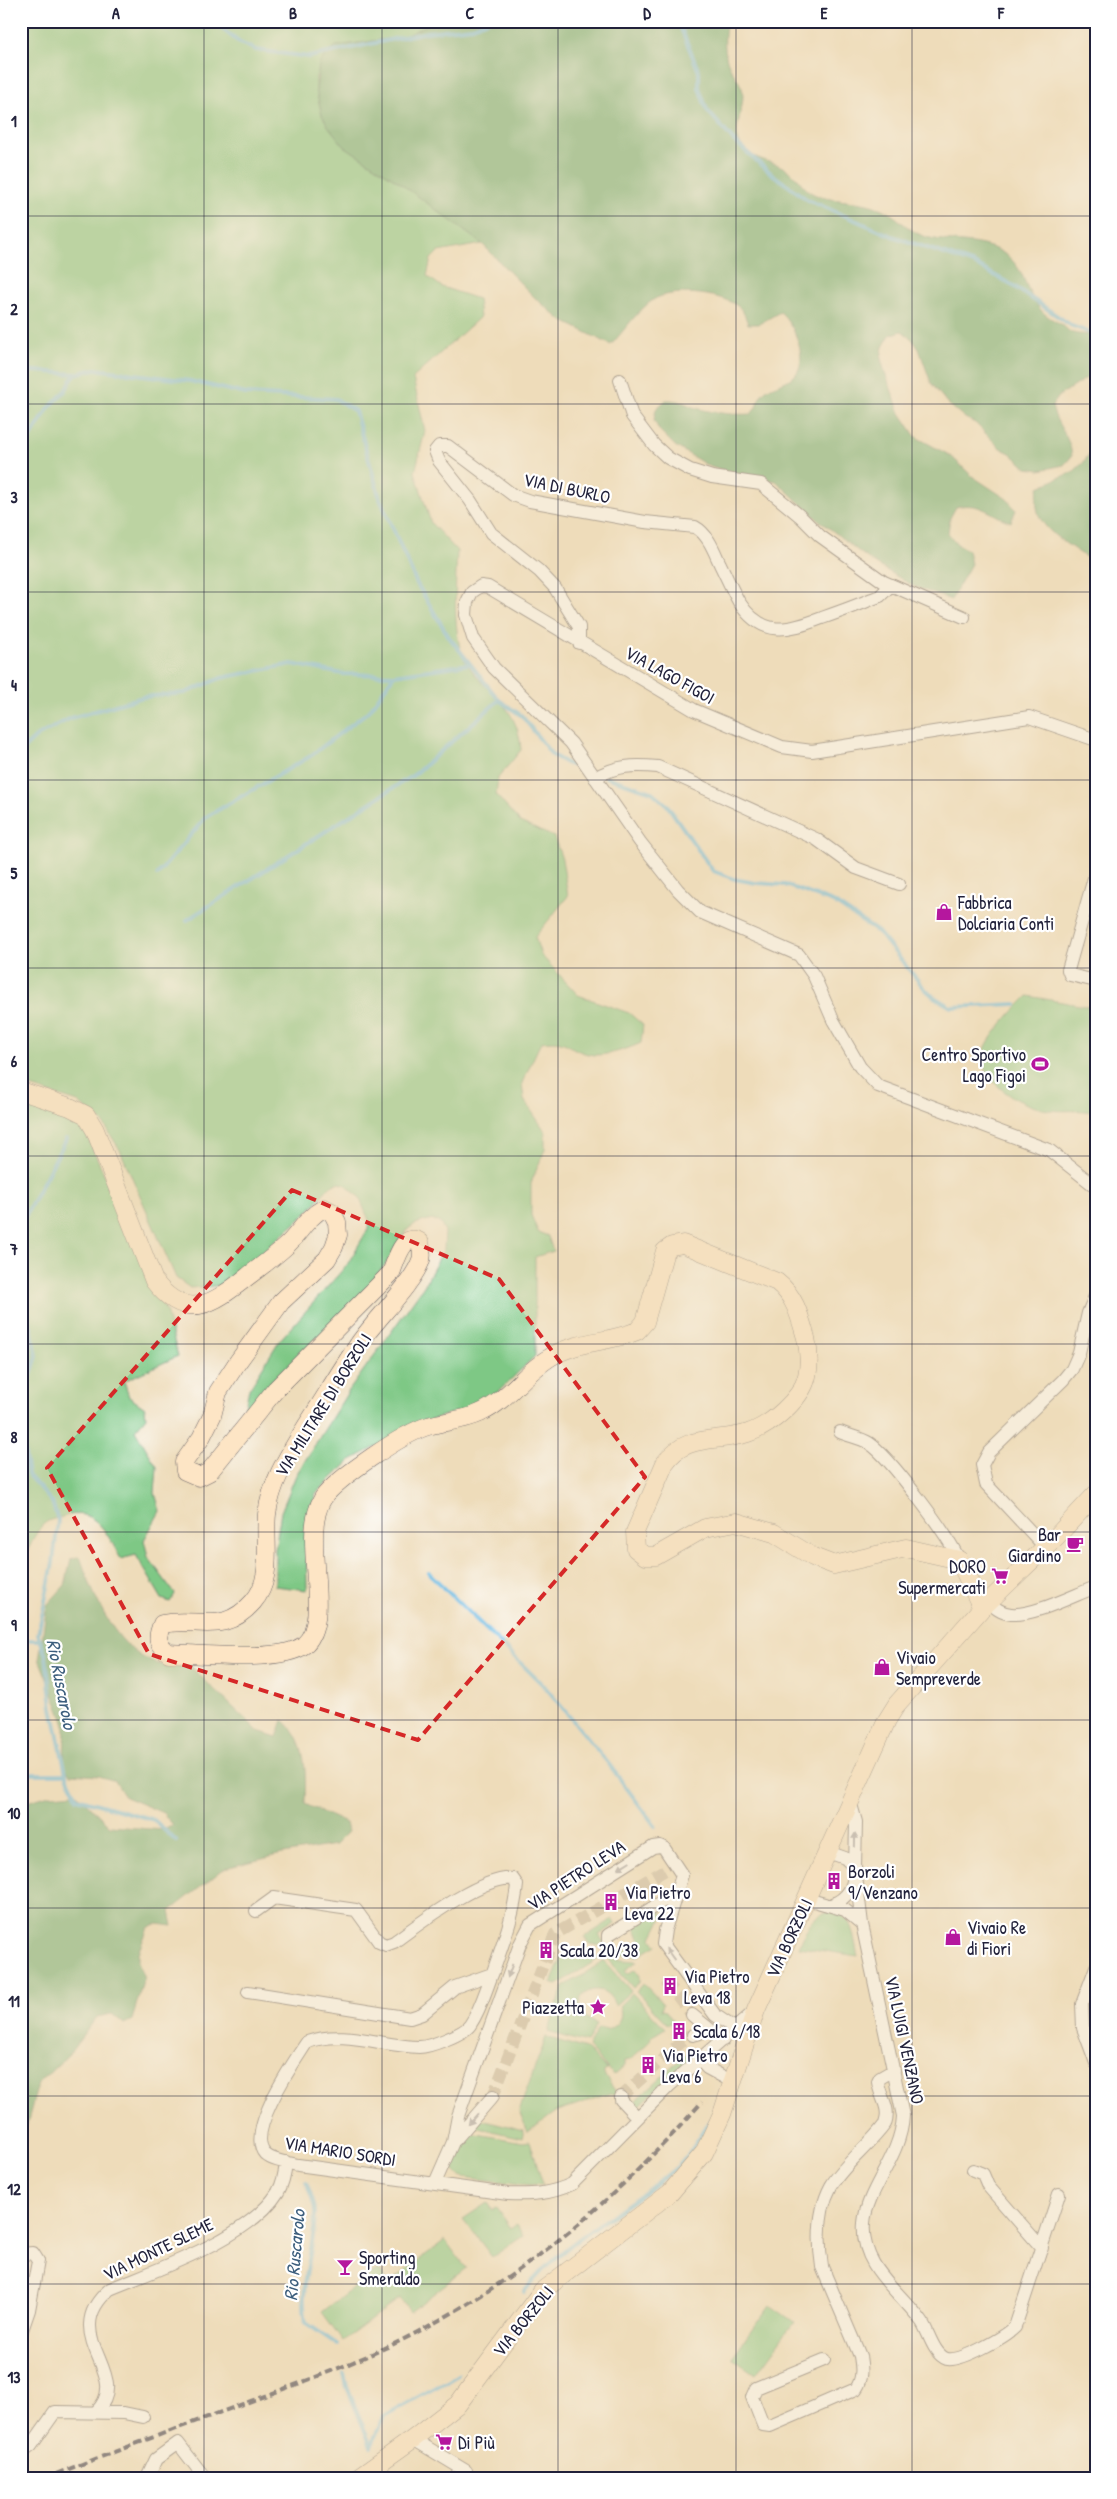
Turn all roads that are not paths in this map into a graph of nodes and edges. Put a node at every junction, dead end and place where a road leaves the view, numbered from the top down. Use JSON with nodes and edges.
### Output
{"nodes":[{"id":1,"x":620,"y":380,"type":"dead end"},
{"id":2,"x":891,"y":585,"type":"junction"},
{"id":3,"x":964,"y":617,"type":"dead end"},
{"id":4,"x":579,"y":643,"type":"junction"},
{"id":5,"x":1096,"y":740,"type":"edge"},
{"id":6,"x":595,"y":778,"type":"junction"},
{"id":7,"x":1096,"y":871,"type":"edge"},
{"id":8,"x":899,"y":884,"type":"dead end"},
{"id":9,"x":1096,"y":981,"type":"edge"},
{"id":10,"x":21,"y":1091,"type":"edge"},
{"id":11,"x":1096,"y":1187,"type":"edge"},
{"id":12,"x":1096,"y":1294,"type":"edge"},
{"id":13,"x":840,"y":1432,"type":"dead end"},
{"id":14,"x":1096,"y":1494,"type":"edge"},
{"id":15,"x":1046,"y":1547,"type":"junction"},
{"id":16,"x":959,"y":1560,"type":"junction"},
{"id":17,"x":1096,"y":1587,"type":"edge"},
{"id":18,"x":985,"y":1604,"type":"junction"},
{"id":19,"x":850,"y":1801,"type":"junction"},
{"id":20,"x":828,"y":1852,"type":"junction"},
{"id":21,"x":855,"y":1868,"type":"junction"},
{"id":22,"x":667,"y":1869,"type":"dead end"},
{"id":23,"x":679,"y":1889,"type":"junction"},
{"id":24,"x":807,"y":1899,"type":"junction"},
{"id":25,"x":831,"y":1905,"type":"junction"},
{"id":26,"x":256,"y":1911,"type":"dead end"},
{"id":27,"x":862,"y":1924,"type":"junction"},
{"id":28,"x":608,"y":1943,"type":"dead end"},
{"id":29,"x":1096,"y":1967,"type":"edge"},
{"id":30,"x":492,"y":1974,"type":"junction"},
{"id":31,"x":248,"y":1992,"type":"dead end"},
{"id":32,"x":756,"y":2010,"type":"junction"},
{"id":33,"x":692,"y":2016,"type":"tunnel mouth"},
{"id":34,"x":703,"y":2025,"type":"junction"},
{"id":35,"x":736,"y":2029,"type":"junction"},
{"id":36,"x":693,"y":2035,"type":"tunnel mouth"},
{"id":37,"x":722,"y":2040,"type":"junction"},
{"id":38,"x":698,"y":2058,"type":"junction"},
{"id":39,"x":1096,"y":2063,"type":"edge"},
{"id":40,"x":894,"y":2070,"type":"junction"},
{"id":41,"x":733,"y":2082,"type":"junction"},
{"id":42,"x":493,"y":2096,"type":"tunnel mouth"},
{"id":43,"x":621,"y":2096,"type":"dead end"},
{"id":44,"x":637,"y":2117,"type":"junction"},
{"id":45,"x":453,"y":2142,"type":"junction"},
{"id":46,"x":286,"y":2162,"type":"junction"},
{"id":47,"x":974,"y":2170,"type":"dead end"},
{"id":48,"x":435,"y":2183,"type":"junction"},
{"id":49,"x":1059,"y":2194,"type":"dead end"},
{"id":50,"x":1042,"y":2248,"type":"junction"},
{"id":51,"x":21,"y":2254,"type":"edge"},
{"id":52,"x":25,"y":2310,"type":"edge"},
{"id":53,"x":21,"y":2333,"type":"edge"},
{"id":54,"x":824,"y":2360,"type":"dead end"},
{"id":55,"x":96,"y":2412,"type":"junction"},
{"id":56,"x":143,"y":2417,"type":"dead end"},
{"id":57,"x":413,"y":2439,"type":"junction"},
{"id":58,"x":21,"y":2453,"type":"edge"},
{"id":59,"x":366,"y":2476,"type":"edge"},
{"id":60,"x":147,"y":2478,"type":"edge"},
{"id":61,"x":205,"y":2478,"type":"edge"},
{"id":62,"x":463,"y":2478,"type":"edge"}],
"edges":[{"from":1,"to":2,"type":"street"},
{"from":2,"to":3,"type":"street"},
{"from":2,"to":4,"type":"street","name":"VIA DI BURLO"},
{"from":4,"to":5,"type":"street","name":"VIA LAGO FIGOI"},
{"from":4,"to":6,"type":"street","name":"VIA LAGO FIGOI"},
{"from":6,"to":8,"type":"street"},
{"from":6,"to":11,"type":"street","name":"VIA LAGO FIGOI"},
{"from":7,"to":9,"type":"street"},
{"from":10,"to":16,"type":"street","name":"VIA MILITARE DI BORZOLI"},
{"from":12,"to":15,"type":"street"},
{"from":13,"to":16,"type":"street"},
{"from":14,"to":15,"type":"street","name":"VIA BORZOLI"},
{"from":15,"to":18,"type":"street","name":"VIA BORZOLI"},
{"from":16,"to":18,"type":"street"},
{"from":17,"to":18,"type":"street"},
{"from":18,"to":19,"type":"street","name":"VIA BORZOLI"},
{"from":19,"to":20,"type":"street","name":"VIA BORZOLI"},
{"from":21,"to":19,"type":"street","name":"VIA LUIGI VENZANO","one_way":true},
{"from":20,"to":21,"type":"street"},
{"from":20,"to":24,"type":"street","name":"VIA BORZOLI"},
{"from":21,"to":25,"type":"street"},
{"from":21,"to":27,"type":"street","name":"VIA LUIGI VENZANO"},
{"from":22,"to":23,"type":"street"},
{"from":23,"to":28,"type":"street"},
{"from":35,"to":23,"type":"street","one_way":true},
{"from":23,"to":45,"type":"street","name":"VIA PIETRO LEVA","one_way":true},
{"from":24,"to":25,"type":"street"},
{"from":24,"to":32,"type":"street","name":"VIA BORZOLI"},
{"from":25,"to":27,"type":"street"},
{"from":26,"to":30,"type":"street","name":"VIA MARIO SORDI"},
{"from":27,"to":40,"type":"street","name":"VIA LUIGI VENZANO"},
{"from":29,"to":39,"type":"street"},
{"from":30,"to":31,"type":"street"},
{"from":30,"to":46,"type":"street","name":"VIA MARIO SORDI"},
{"from":32,"to":35,"type":"street","name":"VIA MARIO SORDI"},
{"from":32,"to":41,"type":"street","name":"VIA BORZOLI"},
{"from":33,"to":34,"type":"street"},
{"from":34,"to":36,"type":"street"},
{"from":34,"to":37,"type":"street"},
{"from":35,"to":37,"type":"street","name":"VIA MARIO SORDI"},
{"from":37,"to":38,"type":"street","name":"VIA MARIO SORDI"},
{"from":38,"to":41,"type":"street"},
{"from":38,"to":44,"type":"street","name":"VIA MARIO SORDI"},
{"from":40,"to":50,"type":"street","name":"VIA LUIGI VENZANO"},
{"from":40,"to":54,"type":"street"},
{"from":41,"to":57,"type":"street","name":"VIA BORZOLI"},
{"from":42,"to":45,"type":"street","one_way":true},
{"from":43,"to":44,"type":"street"},
{"from":44,"to":48,"type":"street","name":"VIA MARIO SORDI"},
{"from":45,"to":48,"type":"street","name":"VIA PIETRO LEVA"},
{"from":46,"to":48,"type":"street","name":"VIA MARIO SORDI"},
{"from":46,"to":55,"type":"street","name":"VIA MONTE SLEME"},
{"from":47,"to":50,"type":"street"},
{"from":49,"to":50,"type":"street","name":"VIA LUIGI VENZANO"},
{"from":51,"to":52,"type":"street"},
{"from":52,"to":53,"type":"street"},
{"from":55,"to":56,"type":"street"},
{"from":55,"to":58,"type":"street"},
{"from":57,"to":59,"type":"street","name":"VIA BORZOLI"},
{"from":57,"to":62,"type":"street"},
{"from":60,"to":61,"type":"street"}]}
